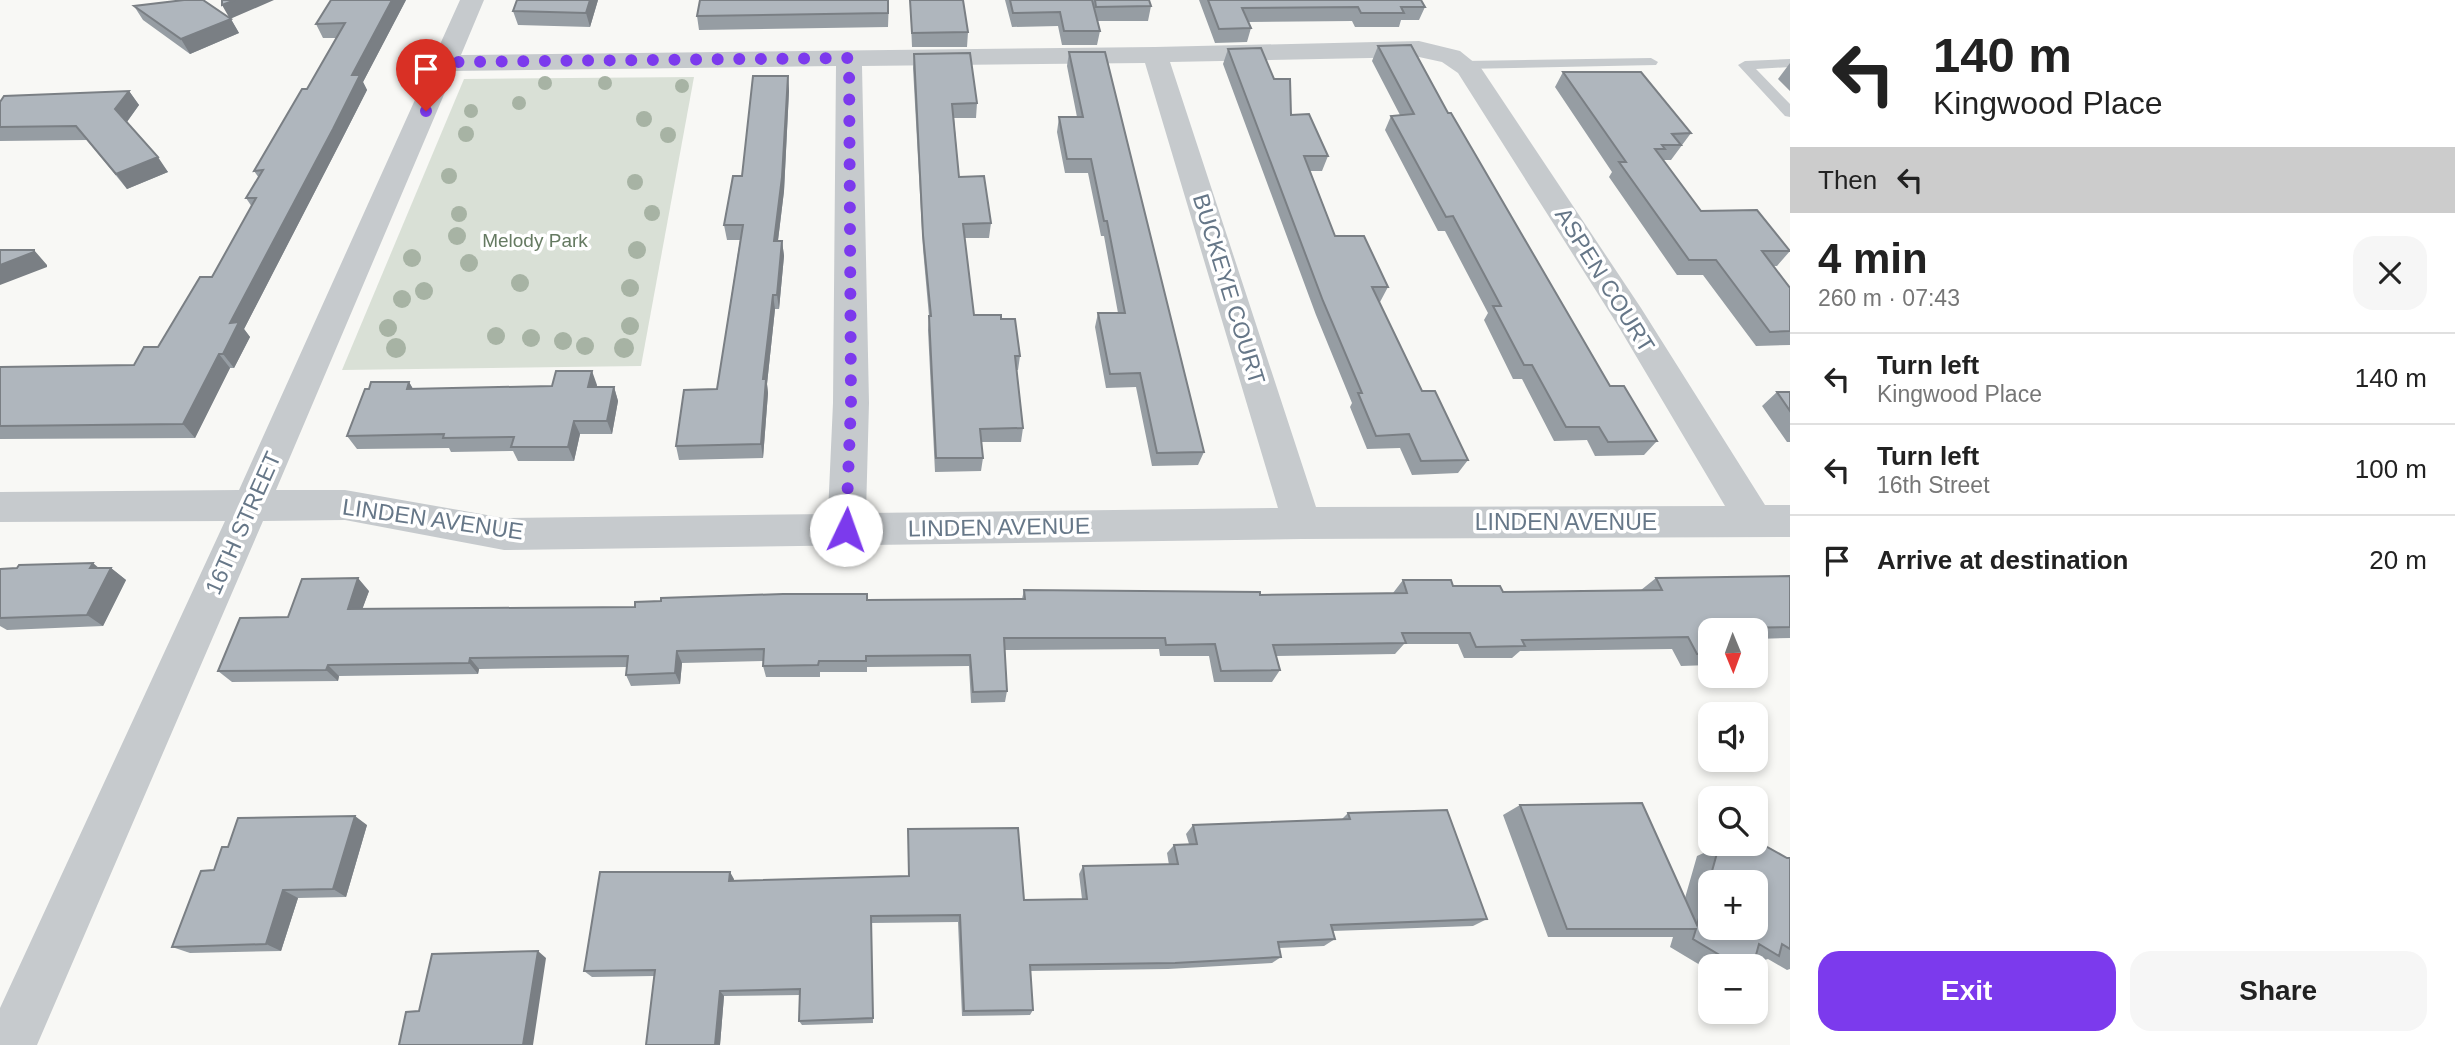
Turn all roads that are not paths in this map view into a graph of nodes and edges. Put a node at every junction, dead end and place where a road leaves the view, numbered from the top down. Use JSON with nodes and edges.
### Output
{"nodes":[{"id":1,"x":472,"y":0,"type":"edge"},
{"id":2,"x":1155,"y":55,"type":"junction"},
{"id":3,"x":849,"y":58,"type":"junction"},
{"id":4,"x":1453,"y":58,"type":"junction"},
{"id":5,"x":447,"y":62,"type":"junction"},
{"id":6,"x":1651,"y":62,"type":"dead end"},
{"id":7,"x":1790,"y":63,"type":"edge"},
{"id":8,"x":1790,"y":113,"type":"edge"},
{"id":9,"x":252,"y":503,"type":"junction"},
{"id":10,"x":0,"y":507,"type":"edge"},
{"id":11,"x":1772,"y":521,"type":"edge"},
{"id":12,"x":1302,"y":523,"type":"junction"},
{"id":13,"x":846,"y":530,"type":"junction"},
{"id":14,"x":16,"y":993,"type":"edge"},
{"id":15,"x":10,"y":1045,"type":"edge"}],
"edges":[{"from":1,"to":5,"type":"street","name":"16TH STREET"},
{"from":2,"to":3,"type":"street"},
{"from":2,"to":4,"type":"street"},
{"from":2,"to":12,"type":"street","name":"BUCKEYE COURT"},
{"from":3,"to":5,"type":"street"},
{"from":3,"to":13,"type":"street"},
{"from":4,"to":6,"type":"lane"},
{"from":4,"to":11,"type":"street","name":"ASPEN COURT"},
{"from":5,"to":9,"type":"street","name":"16TH STREET"},
{"from":7,"to":8,"type":"lane"},
{"from":9,"to":10,"type":"street","name":"LINDEN AVENUE"},
{"from":9,"to":13,"type":"street","name":"LINDEN AVENUE"},
{"from":9,"to":14,"type":"street","name":"16TH STREET"},
{"from":11,"to":12,"type":"street","name":"LINDEN AVENUE"},
{"from":12,"to":13,"type":"street","name":"LINDEN AVENUE"},
{"from":14,"to":15,"type":"street","name":"16TH STREET"}]}
